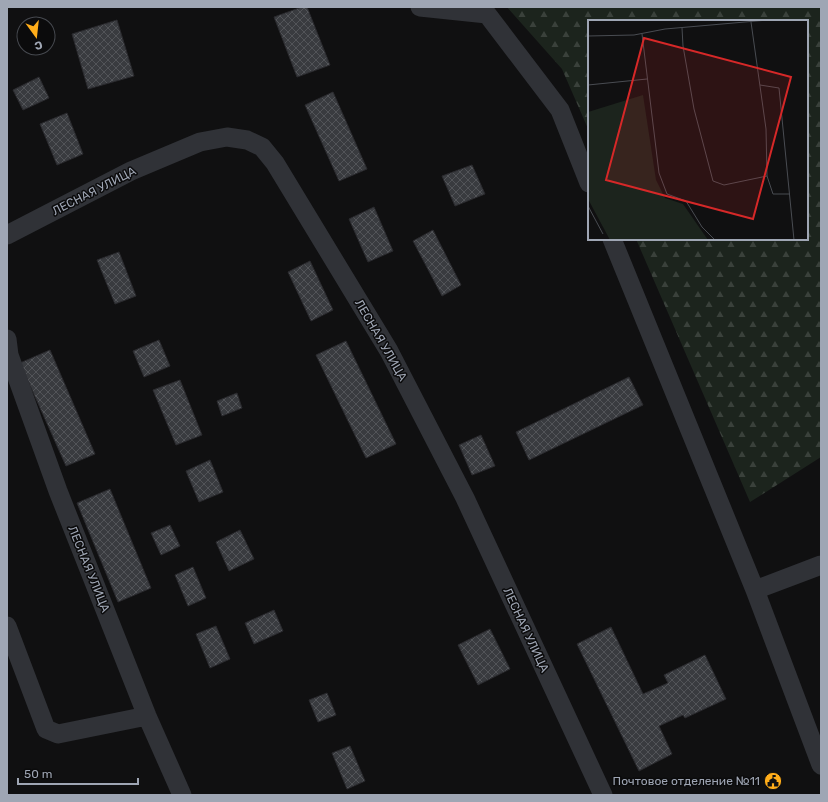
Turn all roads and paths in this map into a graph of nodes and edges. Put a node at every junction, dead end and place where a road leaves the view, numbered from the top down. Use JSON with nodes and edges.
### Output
{"nodes":[{"id":1,"x":420,"y":7,"type":"edge"},
{"id":2,"x":588,"y":180,"type":"edge"},
{"id":3,"x":7,"y":235,"type":"edge"},
{"id":4,"x":612,"y":240,"type":"edge"},
{"id":5,"x":7,"y":339,"type":"edge"},
{"id":6,"x":821,"y":565,"type":"edge"},
{"id":7,"x":755,"y":590,"type":"junction"},
{"id":8,"x":7,"y":626,"type":"edge"},
{"id":9,"x":148,"y":716,"type":"junction"},
{"id":10,"x":821,"y":765,"type":"edge"},
{"id":11,"x":182,"y":795,"type":"edge"},
{"id":12,"x":603,"y":795,"type":"edge"}],
"edges":[{"from":1,"to":2,"type":"street"},
{"from":3,"to":12,"type":"street","name":"ЛЕСНАЯ УЛИЦА"},
{"from":4,"to":7,"type":"street"},
{"from":5,"to":9,"type":"street","name":"ЛЕСНАЯ УЛИЦА"},
{"from":6,"to":7,"type":"street"},
{"from":7,"to":10,"type":"street"},
{"from":8,"to":9,"type":"street"},
{"from":9,"to":11,"type":"street","name":"ЛЕСНАЯ УЛИЦА"}]}
